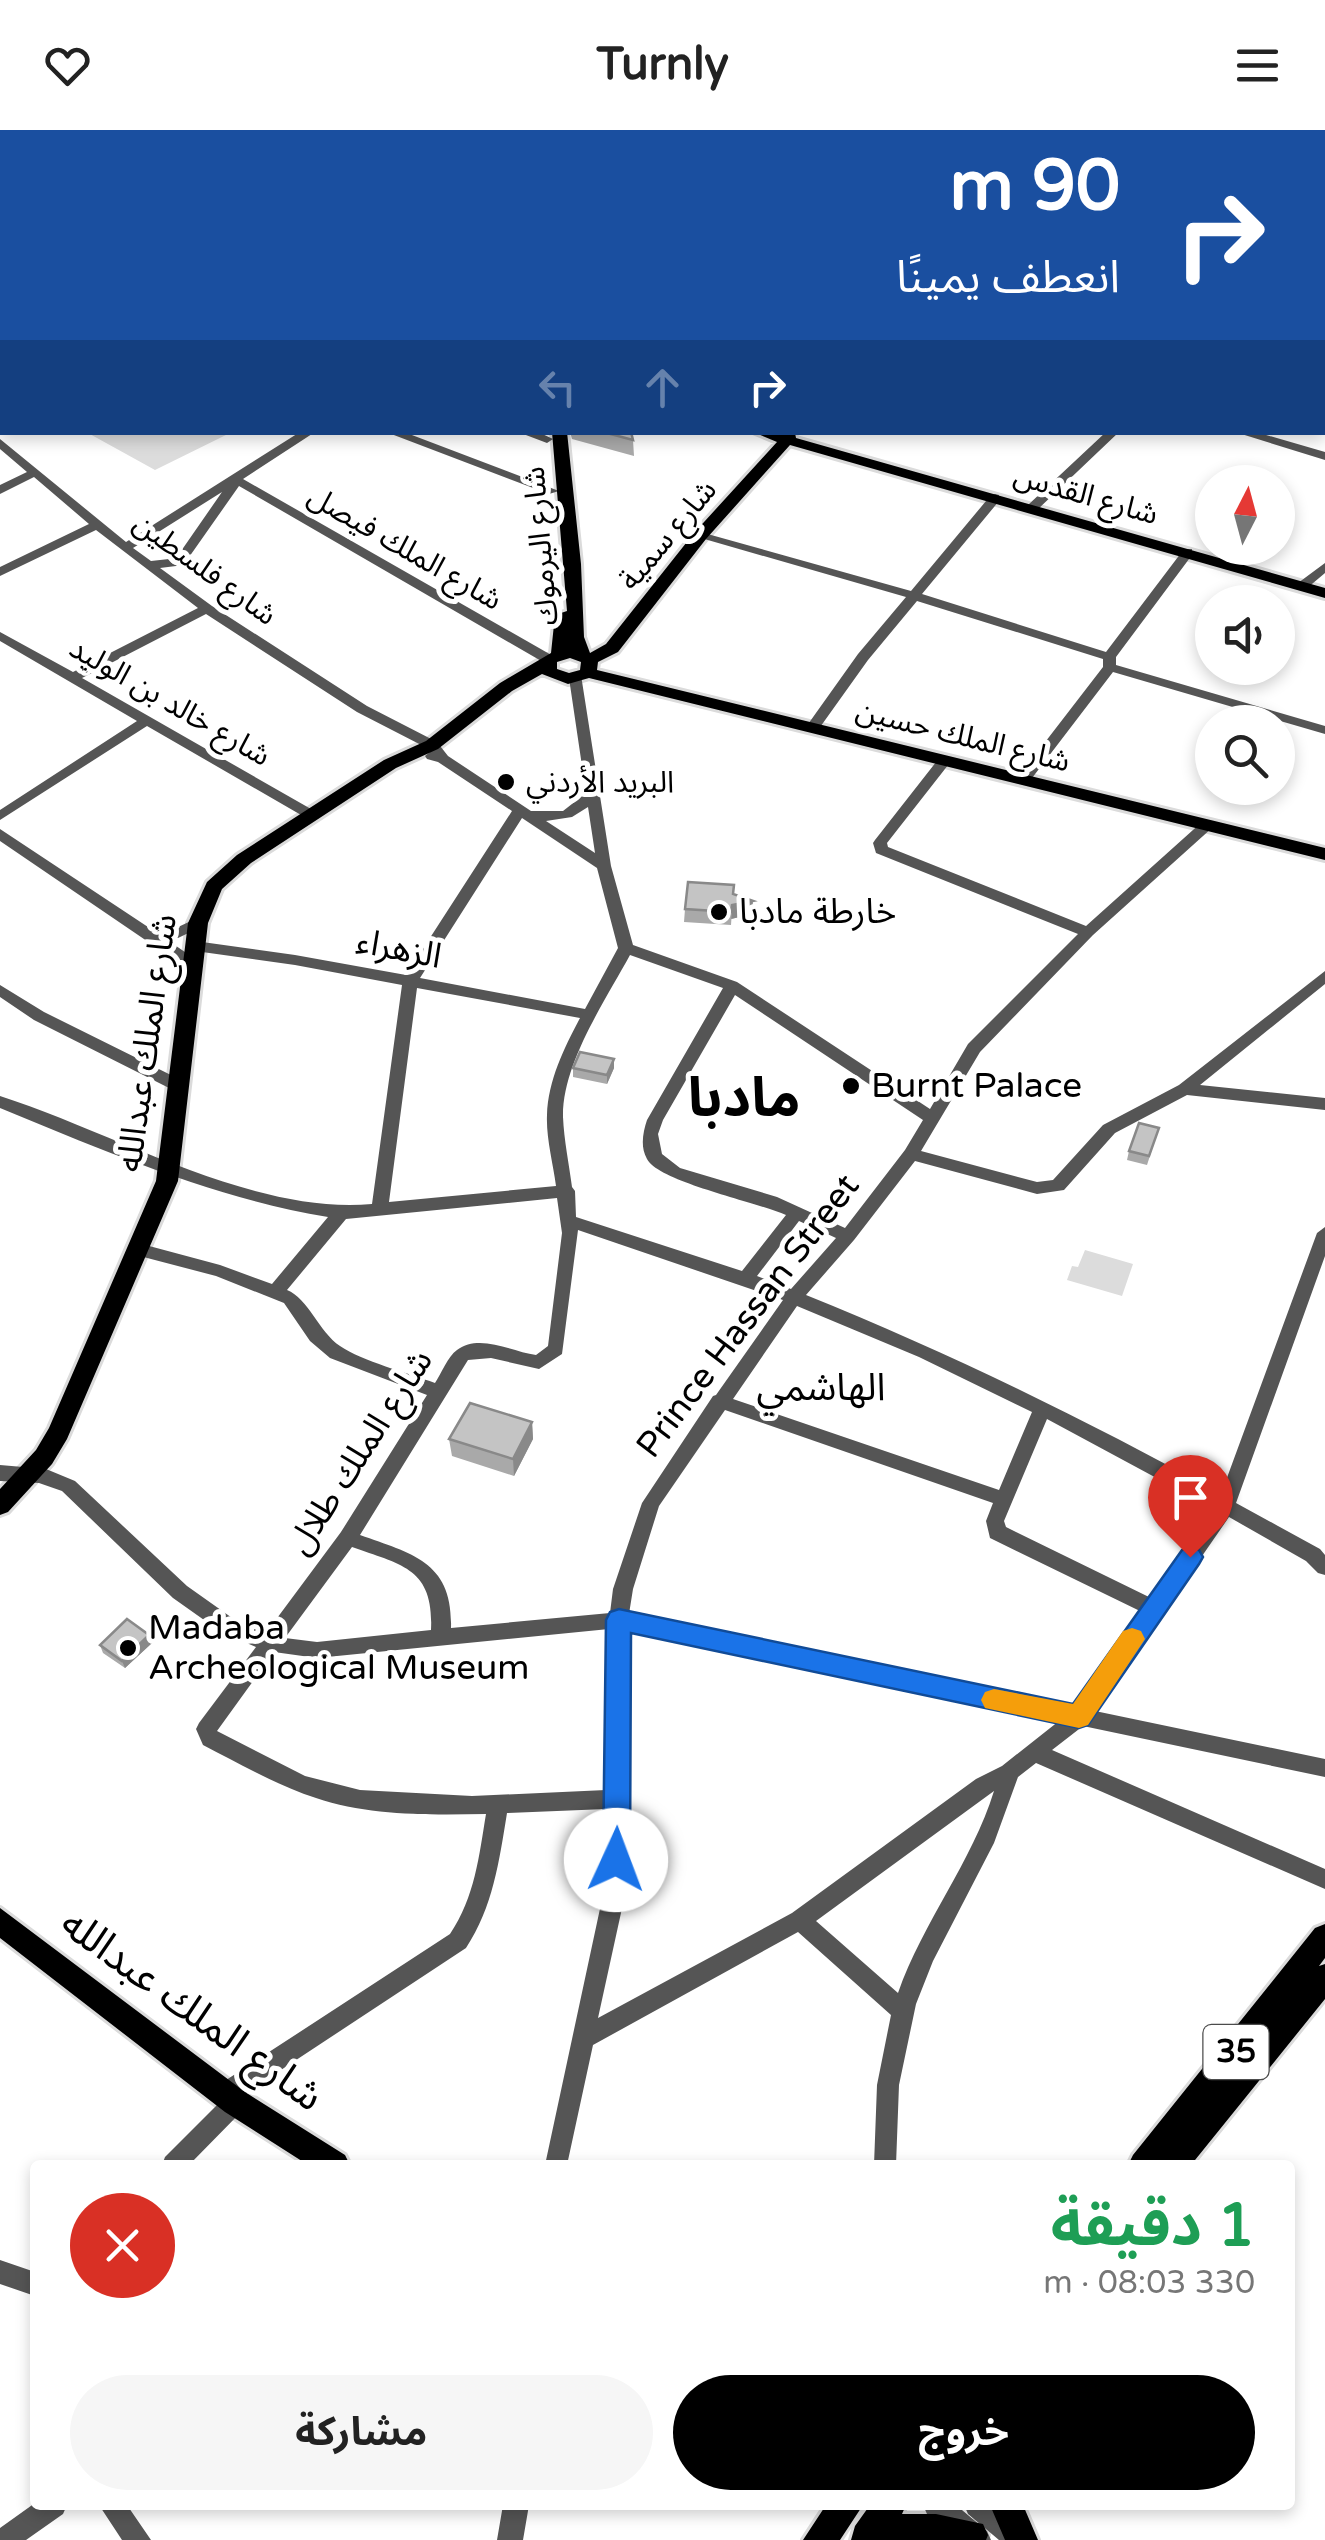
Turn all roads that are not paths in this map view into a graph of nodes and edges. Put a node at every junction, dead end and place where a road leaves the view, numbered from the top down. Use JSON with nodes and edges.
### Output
{"nodes":[{"id":1,"x":304,"y":435,"type":"edge"},
{"id":2,"x":400,"y":435,"type":"edge"},
{"id":3,"x":551,"y":435,"type":"edge"},
{"id":4,"x":1110,"y":435,"type":"edge"},
{"id":5,"x":1252,"y":435,"type":"edge"},
{"id":6,"x":785,"y":436,"type":"edge"},
{"id":7,"x":0,"y":444,"type":"edge"},
{"id":8,"x":1325,"y":456,"type":"edge"},
{"id":9,"x":33,"y":473,"type":"junction"},
{"id":10,"x":237,"y":480,"type":"junction"},
{"id":11,"x":0,"y":490,"type":"edge"},
{"id":12,"x":554,"y":491,"type":"junction"},
{"id":13,"x":995,"y":498,"type":"junction"},
{"id":14,"x":1032,"y":508,"type":"junction"},
{"id":15,"x":97,"y":525,"type":"junction"},
{"id":16,"x":700,"y":536,"type":"junction"},
{"id":17,"x":125,"y":548,"type":"junction"},
{"id":18,"x":1188,"y":552,"type":"junction"},
{"id":19,"x":148,"y":565,"type":"junction"},
{"id":20,"x":1325,"y":566,"type":"edge"},
{"id":21,"x":0,"y":572,"type":"edge"},
{"id":22,"x":1302,"y":586,"type":"junction"},
{"id":23,"x":1325,"y":593,"type":"edge"},
{"id":24,"x":912,"y":596,"type":"junction"},
{"id":25,"x":207,"y":609,"type":"junction"},
{"id":26,"x":0,"y":636,"type":"edge"},
{"id":27,"x":551,"y":659,"type":"junction"},
{"id":28,"x":1110,"y":662,"type":"junction"},
{"id":29,"x":584,"y":666,"type":"junction"},
{"id":30,"x":72,"y":678,"type":"junction"},
{"id":31,"x":146,"y":721,"type":"junction"},
{"id":32,"x":813,"y":727,"type":"junction"},
{"id":33,"x":1325,"y":730,"type":"edge"},
{"id":34,"x":424,"y":748,"type":"junction"},
{"id":35,"x":944,"y":760,"type":"junction"},
{"id":36,"x":1024,"y":779,"type":"junction"},
{"id":37,"x":593,"y":794,"type":"junction"},
{"id":38,"x":524,"y":812,"type":"junction"},
{"id":39,"x":0,"y":816,"type":"edge"},
{"id":40,"x":313,"y":816,"type":"junction"},
{"id":41,"x":1208,"y":824,"type":"junction"},
{"id":42,"x":0,"y":834,"type":"edge"},
{"id":43,"x":1325,"y":854,"type":"edge"},
{"id":44,"x":604,"y":866,"type":"junction"},
{"id":45,"x":198,"y":923,"type":"junction"},
{"id":46,"x":146,"y":932,"type":"junction"},
{"id":47,"x":1088,"y":932,"type":"junction"},
{"id":48,"x":626,"y":948,"type":"junction"},
{"id":49,"x":194,"y":956,"type":"junction"},
{"id":50,"x":1325,"y":976,"type":"edge"},
{"id":51,"x":410,"y":982,"type":"junction"},
{"id":52,"x":732,"y":986,"type":"junction"},
{"id":53,"x":0,"y":990,"type":"edge"},
{"id":54,"x":591,"y":1015,"type":"junction"},
{"id":55,"x":179,"y":1086,"type":"junction"},
{"id":56,"x":1185,"y":1088,"type":"junction"},
{"id":57,"x":0,"y":1102,"type":"edge"},
{"id":58,"x":1325,"y":1104,"type":"edge"},
{"id":59,"x":932,"y":1118,"type":"junction"},
{"id":60,"x":911,"y":1154,"type":"junction"},
{"id":61,"x":170,"y":1166,"type":"junction"},
{"id":62,"x":566,"y":1191,"type":"junction"},
{"id":63,"x":380,"y":1210,"type":"junction"},
{"id":64,"x":797,"y":1212,"type":"junction"},
{"id":65,"x":342,"y":1213,"type":"junction"},
{"id":66,"x":569,"y":1220,"type":"junction"},
{"id":67,"x":1325,"y":1233,"type":"edge"},
{"id":68,"x":848,"y":1236,"type":"junction"},
{"id":69,"x":138,"y":1250,"type":"junction"},
{"id":70,"x":744,"y":1279,"type":"junction"},
{"id":71,"x":276,"y":1291,"type":"junction"},
{"id":72,"x":794,"y":1297,"type":"junction"},
{"id":73,"x":438,"y":1392,"type":"junction"},
{"id":74,"x":719,"y":1401,"type":"junction"},
{"id":75,"x":1043,"y":1407,"type":"junction"},
{"id":76,"x":0,"y":1473,"type":"edge"},
{"id":77,"x":26,"y":1474,"type":"junction"},
{"id":78,"x":1004,"y":1499,"type":"junction"},
{"id":79,"x":0,"y":1505,"type":"edge"},
{"id":80,"x":1226,"y":1506,"type":"junction"},
{"id":81,"x":348,"y":1538,"type":"junction"},
{"id":82,"x":1321,"y":1560,"type":"edge"},
{"id":83,"x":1155,"y":1608,"type":"junction"},
{"id":84,"x":619,"y":1620,"type":"junction"},
{"id":85,"x":441,"y":1638,"type":"junction"},
{"id":86,"x":267,"y":1646,"type":"junction"},
{"id":87,"x":1079,"y":1717,"type":"junction"},
{"id":88,"x":1034,"y":1752,"type":"junction"},
{"id":89,"x":1325,"y":1768,"type":"edge"},
{"id":90,"x":1009,"y":1772,"type":"junction"},
{"id":91,"x":619,"y":1800,"type":"junction"},
{"id":92,"x":498,"y":1803,"type":"junction"},
{"id":93,"x":1325,"y":1878,"type":"edge"},
{"id":94,"x":800,"y":1920,"type":"junction"},
{"id":95,"x":0,"y":1921,"type":"edge"},
{"id":96,"x":1325,"y":1937,"type":"edge"},
{"id":97,"x":1325,"y":1977,"type":"edge"},
{"id":98,"x":903,"y":2011,"type":"junction"},
{"id":99,"x":582,"y":2040,"type":"junction"},
{"id":100,"x":230,"y":2098,"type":"junction"},
{"id":101,"x":177,"y":2160,"type":"edge"},
{"id":102,"x":327,"y":2160,"type":"edge"},
{"id":103,"x":557,"y":2160,"type":"edge"},
{"id":104,"x":885,"y":2160,"type":"edge"},
{"id":105,"x":1148,"y":2160,"type":"edge"},
{"id":106,"x":1176,"y":2160,"type":"edge"},
{"id":107,"x":0,"y":2272,"type":"edge"},
{"id":108,"x":30,"y":2282,"type":"edge"},
{"id":109,"x":47,"y":2510,"type":"edge"},
{"id":110,"x":116,"y":2510,"type":"edge"},
{"id":111,"x":515,"y":2510,"type":"edge"},
{"id":112,"x":945,"y":2510,"type":"edge"},
{"id":113,"x":1008,"y":2510,"type":"edge"},
{"id":114,"x":875,"y":2525,"type":"edge"},
{"id":115,"x":976,"y":2527,"type":"edge"},
{"id":116,"x":4,"y":2540,"type":"edge"},
{"id":117,"x":138,"y":2540,"type":"edge"},
{"id":118,"x":510,"y":2540,"type":"edge"},
{"id":119,"x":1020,"y":2540,"type":"edge"}],
"edges":[{"from":1,"to":10,"type":"street"},
{"from":2,"to":12,"type":"street"},
{"from":3,"to":12,"type":"main road","name":"شارع اليرموك"},
{"from":3,"to":29,"type":"main road","name":"شارع اليرموك"},
{"from":4,"to":14,"type":"street"},
{"from":5,"to":8,"type":"street"},
{"from":6,"to":13,"type":"main road","name":"شارع القدس"},
{"from":6,"to":16,"type":"main road","name":"شارع سمية"},
{"from":7,"to":9,"type":"street","name":"شارع فلسطين"},
{"from":9,"to":11,"type":"street"},
{"from":9,"to":15,"type":"street","name":"شارع فلسطين"},
{"from":10,"to":17,"type":"street"},
{"from":10,"to":19,"type":"street"},
{"from":10,"to":27,"type":"street","name":"شارع الملك فيصل"},
{"from":12,"to":27,"type":"main road","name":"شارع اليرموك"},
{"from":13,"to":14,"type":"main road","name":"شارع القدس"},
{"from":13,"to":24,"type":"street"},
{"from":14,"to":18,"type":"main road","name":"شارع القدس"},
{"from":15,"to":17,"type":"street","name":"شارع فلسطين"},
{"from":15,"to":21,"type":"street"},
{"from":16,"to":24,"type":"street"},
{"from":16,"to":29,"type":"main road","name":"شارع سمية"},
{"from":17,"to":19,"type":"street","name":"شارع فلسطين"},
{"from":18,"to":22,"type":"main road","name":"شارع القدس"},
{"from":18,"to":28,"type":"street"},
{"from":19,"to":25,"type":"street","name":"شارع فلسطين"},
{"from":20,"to":22,"type":"street"},
{"from":22,"to":23,"type":"main road","name":"شارع القدس"},
{"from":24,"to":28,"type":"street"},
{"from":24,"to":32,"type":"street"},
{"from":25,"to":30,"type":"street"},
{"from":25,"to":34,"type":"street","name":"شارع فلسطين"},
{"from":26,"to":30,"type":"street","name":"شارع خالد بن الوليد"},
{"from":27,"to":29,"type":"main road"},
{"from":27,"to":29,"type":"main road"},
{"from":27,"to":34,"type":"main road","name":"شارع الملك عبدالله"},
{"from":28,"to":33,"type":"street"},
{"from":28,"to":36,"type":"street"},
{"from":29,"to":32,"type":"main road","name":"شارع الملك حسين"},
{"from":29,"to":37,"type":"street"},
{"from":30,"to":31,"type":"street","name":"شارع خالد بن الوليد"},
{"from":31,"to":39,"type":"street"},
{"from":31,"to":40,"type":"street","name":"شارع خالد بن الوليد"},
{"from":32,"to":35,"type":"main road","name":"شارع الملك حسين"},
{"from":34,"to":38,"type":"street","name":"شارع فلسطين"},
{"from":34,"to":40,"type":"main road","name":"شارع الملك عبدالله"},
{"from":35,"to":36,"type":"main road","name":"شارع الملك حسين"},
{"from":35,"to":47,"type":"street"},
{"from":36,"to":41,"type":"main road","name":"شارع الملك حسين"},
{"from":37,"to":38,"type":"street"},
{"from":37,"to":44,"type":"street"},
{"from":38,"to":44,"type":"street","name":"شارع فلسطين"},
{"from":38,"to":51,"type":"street"},
{"from":40,"to":45,"type":"main road","name":"شارع الملك عبدالله"},
{"from":41,"to":43,"type":"main road","name":"شارع الملك حسين"},
{"from":41,"to":47,"type":"street","name":"Prince Hassan Street"},
{"from":42,"to":46,"type":"street"},
{"from":44,"to":48,"type":"street"},
{"from":45,"to":46,"type":"street"},
{"from":45,"to":49,"type":"main road","name":"شارع الملك عبدالله"},
{"from":46,"to":49,"type":"street"},
{"from":47,"to":59,"type":"street","name":"Prince Hassan Street"},
{"from":48,"to":52,"type":"street"},
{"from":48,"to":54,"type":"street","name":"شارع الملك طلال"},
{"from":49,"to":51,"type":"street","name":"الزهراء"},
{"from":49,"to":55,"type":"main road","name":"شارع الملك عبدالله"},
{"from":50,"to":56,"type":"street"},
{"from":51,"to":54,"type":"street","name":"الزهراء"},
{"from":51,"to":63,"type":"street"},
{"from":52,"to":59,"type":"street"},
{"from":52,"to":64,"type":"street"},
{"from":53,"to":55,"type":"street"},
{"from":54,"to":62,"type":"street","name":"شارع الملك طلال"},
{"from":55,"to":61,"type":"main road","name":"شارع الملك عبدالله"},
{"from":56,"to":58,"type":"street"},
{"from":56,"to":60,"type":"street"},
{"from":57,"to":61,"type":"street"},
{"from":59,"to":60,"type":"street","name":"Prince Hassan Street"},
{"from":60,"to":68,"type":"street","name":"Prince Hassan Street"},
{"from":61,"to":65,"type":"street"},
{"from":61,"to":69,"type":"main road","name":"شارع الملك عبدالله"},
{"from":62,"to":63,"type":"street"},
{"from":62,"to":66,"type":"street","name":"شارع الملك طلال"},
{"from":63,"to":65,"type":"street"},
{"from":64,"to":68,"type":"street"},
{"from":64,"to":70,"type":"street"},
{"from":65,"to":71,"type":"street"},
{"from":66,"to":70,"type":"street"},
{"from":66,"to":73,"type":"street","name":"شارع الملك طلال"},
{"from":67,"to":80,"type":"street"},
{"from":68,"to":72,"type":"street","name":"Prince Hassan Street"},
{"from":69,"to":71,"type":"street"},
{"from":69,"to":77,"type":"main road","name":"شارع الملك عبدالله"},
{"from":70,"to":72,"type":"street"},
{"from":71,"to":73,"type":"street"},
{"from":72,"to":74,"type":"street","name":"Prince Hassan Street"},
{"from":72,"to":75,"type":"street"},
{"from":73,"to":81,"type":"street","name":"شارع الملك طلال"},
{"from":74,"to":78,"type":"street"},
{"from":74,"to":84,"type":"street","name":"Prince Hassan Street"},
{"from":75,"to":78,"type":"street"},
{"from":75,"to":80,"type":"street"},
{"from":76,"to":77,"type":"street"},
{"from":77,"to":79,"type":"main road","name":"شارع الملك عبدالله"},
{"from":77,"to":86,"type":"street"},
{"from":78,"to":83,"type":"street"},
{"from":80,"to":82,"type":"street"},
{"from":80,"to":83,"type":"street"},
{"from":81,"to":85,"type":"street"},
{"from":81,"to":86,"type":"street","name":"شارع الملك طلال"},
{"from":83,"to":87,"type":"street"},
{"from":84,"to":85,"type":"street"},
{"from":84,"to":87,"type":"street"},
{"from":84,"to":91,"type":"street","name":"Prince Hassan Street"},
{"from":85,"to":86,"type":"street"},
{"from":86,"to":92,"type":"street","name":"شارع الملك طلال"},
{"from":87,"to":88,"type":"street"},
{"from":87,"to":89,"type":"street"},
{"from":88,"to":90,"type":"street"},
{"from":88,"to":93,"type":"street"},
{"from":90,"to":94,"type":"street"},
{"from":90,"to":98,"type":"street"},
{"from":91,"to":92,"type":"street"},
{"from":91,"to":99,"type":"street","name":"Prince Hassan Street"},
{"from":92,"to":100,"type":"street"},
{"from":94,"to":98,"type":"street"},
{"from":94,"to":99,"type":"street"},
{"from":95,"to":100,"type":"main road","name":"شارع الملك عبدالله"},
{"from":96,"to":105,"type":"main road","number":"35"},
{"from":97,"to":106,"type":"main road","number":"35"},
{"from":98,"to":104,"type":"street"},
{"from":99,"to":103,"type":"street","name":"Prince Hassan Street"},
{"from":100,"to":101,"type":"street"},
{"from":100,"to":102,"type":"main road","name":"شارع الملك عبدالله"},
{"from":107,"to":108,"type":"street"},
{"from":109,"to":116,"type":"street"},
{"from":110,"to":117,"type":"street"},
{"from":111,"to":118,"type":"street"},
{"from":112,"to":115,"type":"street"},
{"from":113,"to":119,"type":"main road"},
{"from":114,"to":115,"type":"main road"},
{"from":115,"to":119,"type":"street"}]}
